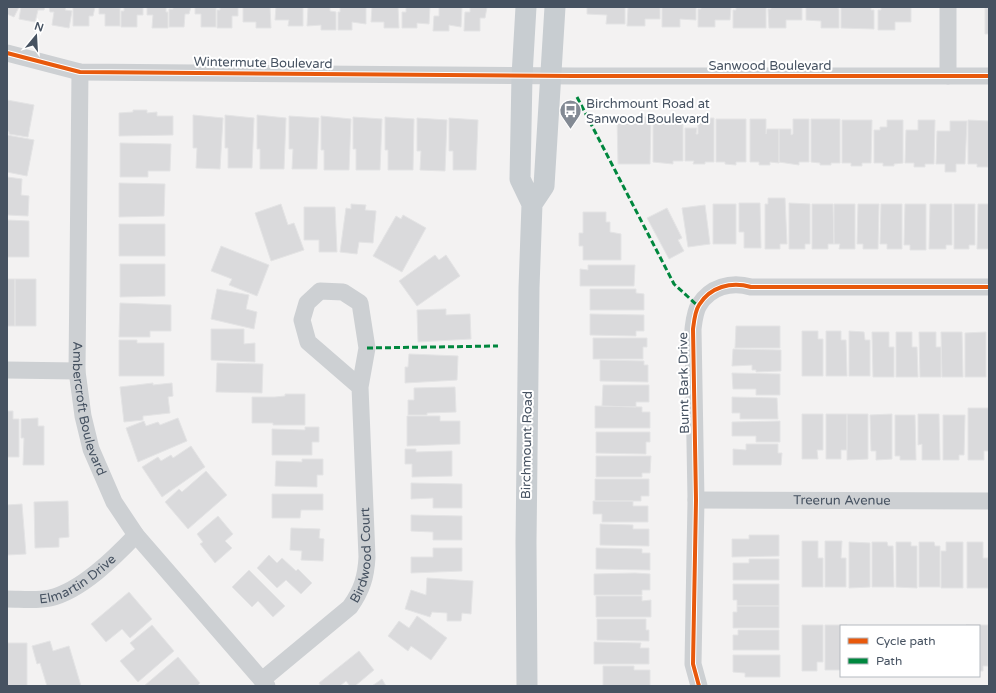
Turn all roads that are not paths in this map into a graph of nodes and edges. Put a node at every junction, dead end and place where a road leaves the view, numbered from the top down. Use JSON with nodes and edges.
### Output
{"nodes":[{"id":1,"x":526,"y":7,"type":"edge"},
{"id":2,"x":556,"y":7,"type":"edge"},
{"id":3,"x":948,"y":7,"type":"edge"},
{"id":4,"x":7,"y":53,"type":"edge"},
{"id":5,"x":80,"y":72,"type":"junction"},
{"id":6,"x":522,"y":76,"type":"junction"},
{"id":7,"x":550,"y":76,"type":"junction"},
{"id":8,"x":948,"y":76,"type":"junction"},
{"id":9,"x":989,"y":76,"type":"edge"},
{"id":10,"x":532,"y":204,"type":"junction"},
{"id":11,"x":989,"y":287,"type":"edge"},
{"id":12,"x":7,"y":370,"type":"edge"},
{"id":13,"x":77,"y":371,"type":"junction"},
{"id":14,"x":360,"y":387,"type":"junction"},
{"id":15,"x":696,"y":500,"type":"junction"},
{"id":16,"x":989,"y":501,"type":"edge"},
{"id":17,"x":136,"y":535,"type":"junction"},
{"id":18,"x":7,"y":599,"type":"edge"},
{"id":19,"x":265,"y":683,"type":"edge"},
{"id":20,"x":527,"y":686,"type":"edge"},
{"id":21,"x":699,"y":686,"type":"edge"}],
"edges":[{"from":1,"to":6,"type":"main road","name":"Birchmount Road"},
{"from":2,"to":7,"type":"main road"},
{"from":3,"to":8,"type":"street"},
{"from":4,"to":5,"type":"street","name":"Wintermute Boulevard"},
{"from":5,"to":6,"type":"street","name":"Wintermute Boulevard"},
{"from":5,"to":13,"type":"street","name":"Ambercroft Boulevard"},
{"from":6,"to":7,"type":"street","name":"Wintermute Boulevard"},
{"from":6,"to":10,"type":"main road","name":"Birchmount Road"},
{"from":7,"to":8,"type":"street","name":"Sanwood Boulevard"},
{"from":7,"to":10,"type":"main road"},
{"from":8,"to":9,"type":"street","name":"Sanwood Boulevard"},
{"from":10,"to":20,"type":"main road","name":"Birchmount Road"},
{"from":11,"to":15,"type":"street","name":"Burnt Bark Drive"},
{"from":12,"to":13,"type":"street"},
{"from":13,"to":17,"type":"street","name":"Ambercroft Boulevard"},
{"from":14,"to":14,"type":"street","name":"Birdwood Court"},
{"from":14,"to":19,"type":"street","name":"Birdwood Court"},
{"from":15,"to":16,"type":"street","name":"Treerun Avenue"},
{"from":15,"to":21,"type":"street","name":"Burnt Bark Drive"},
{"from":17,"to":18,"type":"street","name":"Elmartin Drive"},
{"from":17,"to":19,"type":"street","name":"Ambercroft Boulevard"}]}
